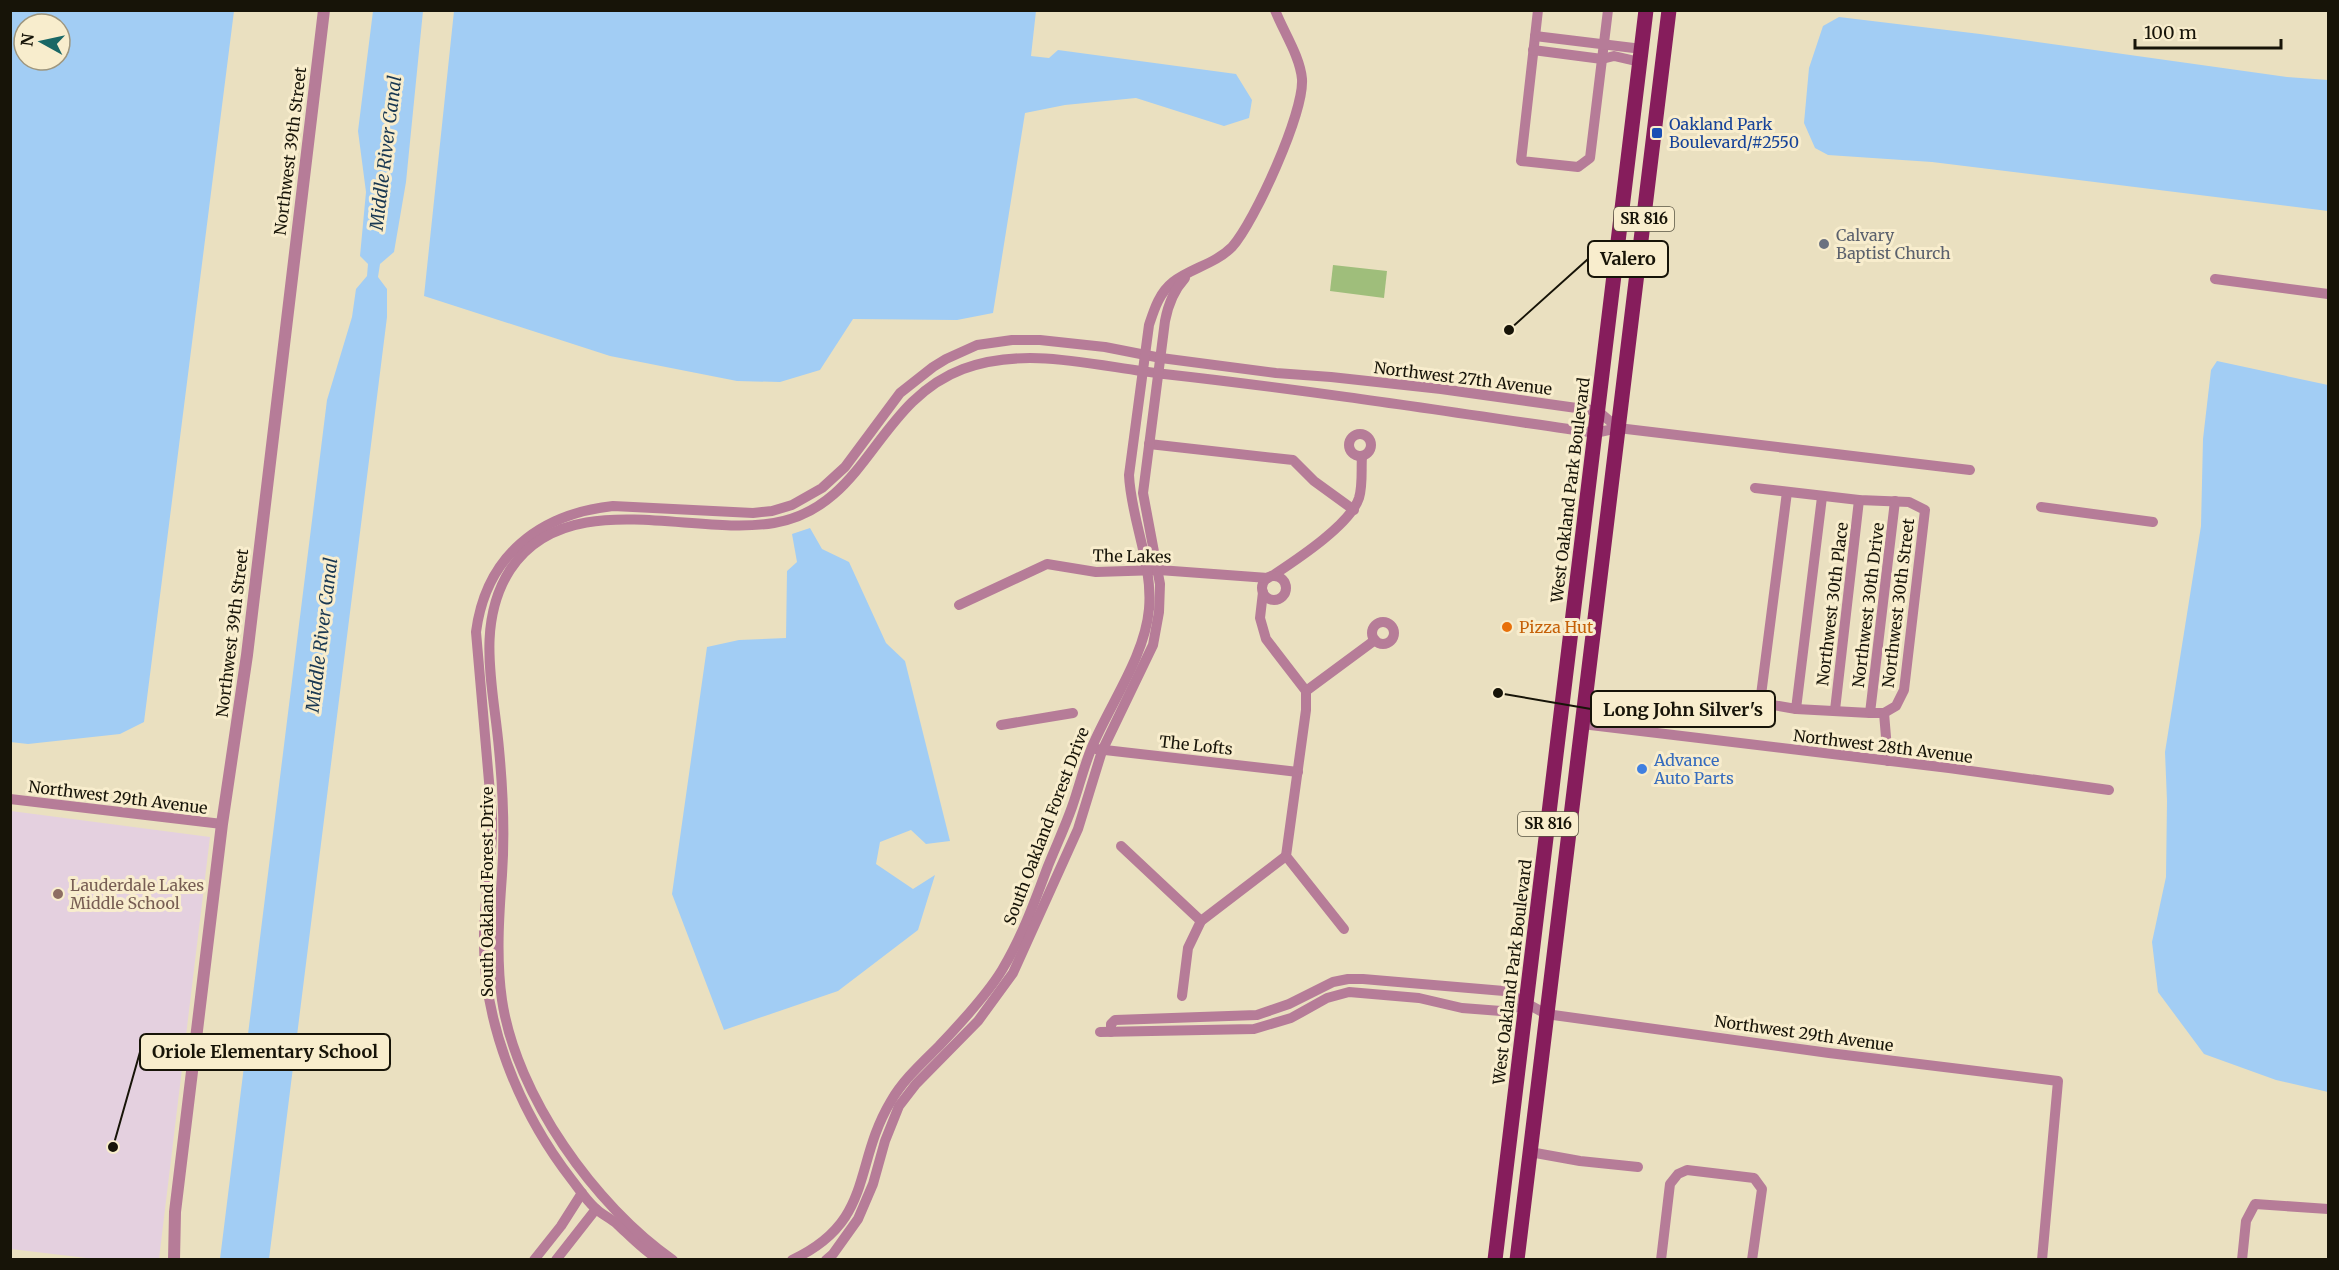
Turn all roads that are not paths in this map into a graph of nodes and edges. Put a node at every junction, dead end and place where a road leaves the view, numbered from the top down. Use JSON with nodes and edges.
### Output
{"nodes":[{"id":1,"x":324,"y":10,"type":"edge"},
{"id":2,"x":1275,"y":10,"type":"edge"},
{"id":3,"x":1538,"y":10,"type":"edge"},
{"id":4,"x":1608,"y":10,"type":"edge"},
{"id":5,"x":1646,"y":10,"type":"edge"},
{"id":6,"x":1669,"y":10,"type":"edge"},
{"id":7,"x":1644,"y":27,"type":"junction"},
{"id":8,"x":1535,"y":36,"type":"junction"},
{"id":9,"x":1603,"y":45,"type":"junction"},
{"id":10,"x":1533,"y":50,"type":"junction"},
{"id":11,"x":1664,"y":54,"type":"junction"},
{"id":12,"x":1641,"y":56,"type":"junction"},
{"id":13,"x":1602,"y":58,"type":"junction"},
{"id":14,"x":1660,"y":81,"type":"junction"},
{"id":15,"x":1189,"y":273,"type":"junction"},
{"id":16,"x":2215,"y":279,"type":"dead end"},
{"id":17,"x":2328,"y":294,"type":"edge"},
{"id":18,"x":1143,"y":354,"type":"junction"},
{"id":19,"x":1161,"y":358,"type":"junction"},
{"id":20,"x":1142,"y":371,"type":"junction"},
{"id":21,"x":1159,"y":374,"type":"junction"},
{"id":22,"x":1598,"y":411,"type":"junction"},
{"id":23,"x":1618,"y":428,"type":"junction"},
{"id":24,"x":1594,"y":433,"type":"junction"},
{"id":25,"x":1149,"y":444,"type":"junction"},
{"id":26,"x":1362,"y":456,"type":"dead end"},
{"id":27,"x":1970,"y":470,"type":"dead end"},
{"id":28,"x":1755,"y":488,"type":"dead end"},
{"id":29,"x":1787,"y":492,"type":"junction"},
{"id":30,"x":1822,"y":497,"type":"junction"},
{"id":31,"x":1859,"y":500,"type":"junction"},
{"id":32,"x":1895,"y":501,"type":"junction"},
{"id":33,"x":2041,"y":507,"type":"dead end"},
{"id":34,"x":1354,"y":510,"type":"junction"},
{"id":35,"x":2153,"y":522,"type":"dead end"},
{"id":36,"x":1153,"y":570,"type":"junction"},
{"id":37,"x":1269,"y":583,"type":"junction"},
{"id":38,"x":1274,"y":600,"type":"junction"},
{"id":39,"x":959,"y":605,"type":"dead end"},
{"id":40,"x":1262,"y":626,"type":"junction"},
{"id":41,"x":1375,"y":640,"type":"dead end"},
{"id":42,"x":1306,"y":691,"type":"junction"},
{"id":43,"x":1726,"y":697,"type":"dead end"},
{"id":44,"x":1563,"y":700,"type":"junction"},
{"id":45,"x":1760,"y":703,"type":"junction"},
{"id":46,"x":1796,"y":709,"type":"junction"},
{"id":47,"x":1835,"y":710,"type":"junction"},
{"id":48,"x":1884,"y":712,"type":"junction"},
{"id":49,"x":1073,"y":713,"type":"dead end"},
{"id":50,"x":1870,"y":714,"type":"junction"},
{"id":51,"x":1001,"y":724,"type":"dead end"},
{"id":52,"x":1582,"y":724,"type":"junction"},
{"id":53,"x":1560,"y":727,"type":"junction"},
{"id":54,"x":1097,"y":749,"type":"junction"},
{"id":55,"x":1888,"y":761,"type":"junction"},
{"id":56,"x":1576,"y":763,"type":"junction"},
{"id":57,"x":1298,"y":772,"type":"junction"},
{"id":58,"x":2109,"y":790,"type":"dead end"},
{"id":59,"x":10,"y":799,"type":"edge"},
{"id":60,"x":222,"y":824,"type":"junction"},
{"id":61,"x":1121,"y":846,"type":"dead end"},
{"id":62,"x":1286,"y":856,"type":"junction"},
{"id":63,"x":1201,"y":921,"type":"junction"},
{"id":64,"x":1344,"y":929,"type":"dead end"},
{"id":65,"x":1343,"y":980,"type":"junction"},
{"id":66,"x":1000,"y":981,"type":"junction"},
{"id":67,"x":1313,"y":992,"type":"junction"},
{"id":68,"x":1346,"y":993,"type":"junction"},
{"id":69,"x":1182,"y":996,"type":"dead end"},
{"id":70,"x":1318,"y":1004,"type":"junction"},
{"id":71,"x":1526,"y":1005,"type":"junction"},
{"id":72,"x":1546,"y":1014,"type":"junction"},
{"id":73,"x":1530,"y":1152,"type":"junction"},
{"id":74,"x":1638,"y":1167,"type":"dead end"},
{"id":75,"x":582,"y":1193,"type":"junction"},
{"id":76,"x":596,"y":1209,"type":"junction"},
{"id":77,"x":2328,"y":1209,"type":"edge"},
{"id":78,"x":834,"y":1258,"type":"edge"},
{"id":79,"x":174,"y":1260,"type":"edge"},
{"id":80,"x":534,"y":1260,"type":"edge"},
{"id":81,"x":556,"y":1260,"type":"edge"},
{"id":82,"x":659,"y":1260,"type":"edge"},
{"id":83,"x":674,"y":1260,"type":"edge"},
{"id":84,"x":792,"y":1260,"type":"edge"},
{"id":85,"x":1495,"y":1260,"type":"edge"},
{"id":86,"x":1517,"y":1260,"type":"edge"},
{"id":87,"x":1661,"y":1260,"type":"edge"},
{"id":88,"x":1752,"y":1260,"type":"edge"},
{"id":89,"x":2042,"y":1260,"type":"edge"},
{"id":90,"x":2242,"y":1260,"type":"edge"}],
"edges":[{"from":1,"to":60,"type":"street","name":"Northwest 39th Street"},
{"from":2,"to":15,"type":"street","name":"South Oakland Forest Drive"},
{"from":3,"to":8,"type":"street"},
{"from":4,"to":9,"type":"street"},
{"from":5,"to":7,"type":"main road","name":"West Oakland Park Boulevard","number":"SR 816"},
{"from":6,"to":11,"type":"main road","number":"SR 816"},
{"from":7,"to":11,"type":"main road"},
{"from":7,"to":12,"type":"main road","name":"West Oakland Park Boulevard","number":"SR 816"},
{"from":8,"to":9,"type":"street"},
{"from":8,"to":10,"type":"street"},
{"from":9,"to":12,"type":"street"},
{"from":9,"to":13,"type":"street"},
{"from":10,"to":13,"type":"street"},
{"from":10,"to":13,"type":"street"},
{"from":11,"to":14,"type":"main road","number":"SR 816"},
{"from":12,"to":13,"type":"street"},
{"from":12,"to":14,"type":"main road"},
{"from":12,"to":22,"type":"main road","name":"West Oakland Park Boulevard","number":"SR 816"},
{"from":14,"to":23,"type":"main road","number":"SR 816"},
{"from":15,"to":18,"type":"street","name":"South Oakland Forest Drive"},
{"from":15,"to":19,"type":"street","name":"South Oakland Forest Drive"},
{"from":16,"to":17,"type":"street"},
{"from":18,"to":19,"type":"street","name":"Northwest 27th Avenue"},
{"from":18,"to":20,"type":"street","name":"South Oakland Forest Drive"},
{"from":18,"to":75,"type":"street","name":"Northwest 27th Avenue"},
{"from":19,"to":21,"type":"street","name":"South Oakland Forest Drive"},
{"from":19,"to":22,"type":"street","name":"Northwest 27th Avenue"},
{"from":20,"to":21,"type":"street","name":"South Oakland Forest Drive"},
{"from":20,"to":36,"type":"street","name":"South Oakland Forest Drive"},
{"from":20,"to":83,"type":"street","name":"South Oakland Forest Drive"},
{"from":21,"to":24,"type":"street","name":"South Oakland Forest Drive"},
{"from":21,"to":25,"type":"street","name":"South Oakland Forest Drive"},
{"from":22,"to":23,"type":"street"},
{"from":22,"to":24,"type":"main road","name":"West Oakland Park Boulevard","number":"SR 816"},
{"from":23,"to":24,"type":"street","name":"South Oakland Forest Drive"},
{"from":23,"to":27,"type":"street"},
{"from":23,"to":52,"type":"main road","number":"SR 816"},
{"from":24,"to":44,"type":"main road","name":"West Oakland Park Boulevard","number":"SR 816"},
{"from":25,"to":34,"type":"street"},
{"from":25,"to":36,"type":"street","name":"South Oakland Forest Drive"},
{"from":26,"to":34,"type":"street"},
{"from":28,"to":29,"type":"street"},
{"from":29,"to":30,"type":"street"},
{"from":29,"to":45,"type":"street"},
{"from":30,"to":31,"type":"street"},
{"from":30,"to":46,"type":"street"},
{"from":31,"to":32,"type":"street"},
{"from":31,"to":47,"type":"street","name":"Northwest 30th Place"},
{"from":32,"to":48,"type":"street","name":"Northwest 30th Street"},
{"from":32,"to":50,"type":"street","name":"Northwest 30th Drive"},
{"from":33,"to":35,"type":"street"},
{"from":34,"to":37,"type":"street"},
{"from":36,"to":37,"type":"street","name":"The Lakes"},
{"from":36,"to":39,"type":"street","name":"The Lakes"},
{"from":36,"to":54,"type":"street","name":"South Oakland Forest Drive"},
{"from":37,"to":38,"type":"street","name":"The Lakes"},
{"from":37,"to":38,"type":"street"},
{"from":37,"to":40,"type":"street"},
{"from":38,"to":40,"type":"street"},
{"from":40,"to":42,"type":"street"},
{"from":41,"to":42,"type":"street"},
{"from":42,"to":57,"type":"street"},
{"from":43,"to":45,"type":"street"},
{"from":44,"to":52,"type":"main road"},
{"from":44,"to":53,"type":"main road","name":"West Oakland Park Boulevard","number":"SR 816"},
{"from":45,"to":46,"type":"street"},
{"from":46,"to":47,"type":"street"},
{"from":47,"to":50,"type":"street"},
{"from":48,"to":50,"type":"street"},
{"from":48,"to":55,"type":"street"},
{"from":49,"to":51,"type":"street"},
{"from":52,"to":55,"type":"street","name":"Northwest 28th Avenue"},
{"from":52,"to":56,"type":"main road","number":"SR 816"},
{"from":53,"to":56,"type":"main road"},
{"from":53,"to":71,"type":"main road","name":"West Oakland Park Boulevard","number":"SR 816"},
{"from":54,"to":57,"type":"street","name":"The Lofts"},
{"from":54,"to":66,"type":"street","name":"South Oakland Forest Drive"},
{"from":55,"to":58,"type":"street","name":"Northwest 28th Avenue"},
{"from":56,"to":72,"type":"main road","number":"SR 816"},
{"from":57,"to":62,"type":"street"},
{"from":59,"to":60,"type":"street","name":"Northwest 29th Avenue"},
{"from":60,"to":79,"type":"street","name":"Northwest 39th Street"},
{"from":61,"to":63,"type":"street"},
{"from":62,"to":63,"type":"street"},
{"from":62,"to":64,"type":"street"},
{"from":63,"to":69,"type":"street"},
{"from":65,"to":67,"type":"street"},
{"from":65,"to":68,"type":"street"},
{"from":65,"to":71,"type":"street","name":"Northwest 29th Avenue"},
{"from":66,"to":78,"type":"street","name":"South Oakland Forest Drive"},
{"from":66,"to":84,"type":"street","name":"South Oakland Forest Drive"},
{"from":67,"to":70,"type":"street"},
{"from":67,"to":70,"type":"street"},
{"from":68,"to":70,"type":"street"},
{"from":68,"to":71,"type":"street"},
{"from":71,"to":72,"type":"street","name":"Northwest 29th Avenue"},
{"from":71,"to":85,"type":"main road","name":"West Oakland Park Boulevard","number":"SR 816"},
{"from":72,"to":73,"type":"main road","number":"SR 816"},
{"from":72,"to":89,"type":"street","name":"Northwest 29th Avenue"},
{"from":73,"to":74,"type":"street"},
{"from":73,"to":86,"type":"main road","number":"SR 816"},
{"from":75,"to":76,"type":"street","name":"Northwest 27th Avenue"},
{"from":75,"to":80,"type":"street"},
{"from":76,"to":81,"type":"street"},
{"from":76,"to":82,"type":"street"},
{"from":77,"to":90,"type":"street"},
{"from":87,"to":88,"type":"street"}]}
